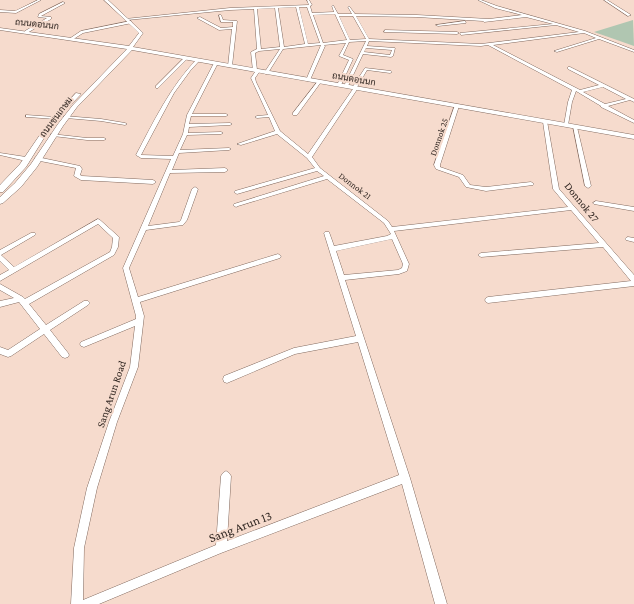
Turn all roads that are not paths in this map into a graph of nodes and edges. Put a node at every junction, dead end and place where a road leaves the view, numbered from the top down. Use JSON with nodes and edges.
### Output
{"nodes":[{"id":1,"x":40,"y":0,"type":"edge"},
{"id":2,"x":106,"y":0,"type":"edge"},
{"id":3,"x":308,"y":0,"type":"edge"},
{"id":4,"x":479,"y":0,"type":"edge"},
{"id":5,"x":605,"y":0,"type":"edge"},
{"id":6,"x":64,"y":3,"type":"dead end"},
{"id":7,"x":237,"y":4,"type":"dead end"},
{"id":8,"x":297,"y":6,"type":"junction"},
{"id":9,"x":308,"y":6,"type":"junction"},
{"id":10,"x":333,"y":6,"type":"dead end"},
{"id":11,"x":349,"y":6,"type":"dead end"},
{"id":12,"x":276,"y":7,"type":"junction"},
{"id":13,"x":238,"y":8,"type":"junction"},
{"id":14,"x":255,"y":8,"type":"junction"},
{"id":15,"x":0,"y":11,"type":"edge"},
{"id":16,"x":311,"y":14,"type":"junction"},
{"id":17,"x":337,"y":14,"type":"junction"},
{"id":18,"x":354,"y":14,"type":"junction"},
{"id":19,"x":629,"y":15,"type":"dead end"},
{"id":20,"x":220,"y":16,"type":"dead end"},
{"id":21,"x":418,"y":16,"type":"junction"},
{"id":22,"x":527,"y":16,"type":"junction"},
{"id":23,"x":199,"y":18,"type":"dead end"},
{"id":24,"x":488,"y":20,"type":"junction"},
{"id":25,"x":129,"y":21,"type":"junction"},
{"id":26,"x":438,"y":25,"type":"junction"},
{"id":27,"x":557,"y":25,"type":"junction"},
{"id":28,"x":234,"y":28,"type":"junction"},
{"id":29,"x":0,"y":29,"type":"edge"},
{"id":30,"x":385,"y":31,"type":"dead end"},
{"id":31,"x":26,"y":32,"type":"junction"},
{"id":32,"x":584,"y":32,"type":"junction"},
{"id":33,"x":0,"y":33,"type":"edge"},
{"id":34,"x":459,"y":34,"type":"junction"},
{"id":35,"x":467,"y":37,"type":"dead end"},
{"id":36,"x":599,"y":38,"type":"junction"},
{"id":37,"x":71,"y":39,"type":"junction"},
{"id":38,"x":368,"y":40,"type":"junction"},
{"id":39,"x":474,"y":40,"type":"dead end"},
{"id":40,"x":349,"y":41,"type":"junction"},
{"id":41,"x":322,"y":44,"type":"junction"},
{"id":42,"x":488,"y":44,"type":"junction"},
{"id":43,"x":481,"y":45,"type":"junction"},
{"id":44,"x":307,"y":46,"type":"junction"},
{"id":45,"x":130,"y":47,"type":"junction"},
{"id":46,"x":365,"y":47,"type":"junction"},
{"id":47,"x":282,"y":48,"type":"junction"},
{"id":48,"x":259,"y":50,"type":"junction"},
{"id":49,"x":556,"y":51,"type":"dead end"},
{"id":50,"x":634,"y":51,"type":"edge"},
{"id":51,"x":361,"y":53,"type":"junction"},
{"id":52,"x":186,"y":58,"type":"junction"},
{"id":53,"x":198,"y":60,"type":"junction"},
{"id":54,"x":216,"y":63,"type":"junction"},
{"id":55,"x":230,"y":66,"type":"junction"},
{"id":56,"x":569,"y":68,"type":"dead end"},
{"id":57,"x":256,"y":71,"type":"junction"},
{"id":58,"x":390,"y":72,"type":"dead end"},
{"id":59,"x":266,"y":73,"type":"junction"},
{"id":60,"x":308,"y":80,"type":"junction"},
{"id":61,"x":319,"y":82,"type":"junction"},
{"id":62,"x":342,"y":86,"type":"junction"},
{"id":63,"x":604,"y":86,"type":"junction"},
{"id":64,"x":158,"y":87,"type":"dead end"},
{"id":65,"x":355,"y":88,"type":"junction"},
{"id":66,"x":576,"y":91,"type":"junction"},
{"id":67,"x":632,"y":100,"type":"edge"},
{"id":68,"x":457,"y":106,"type":"junction"},
{"id":69,"x":603,"y":106,"type":"junction"},
{"id":70,"x":295,"y":114,"type":"dead end"},
{"id":71,"x":189,"y":115,"type":"junction"},
{"id":72,"x":226,"y":115,"type":"dead end"},
{"id":73,"x":28,"y":116,"type":"dead end"},
{"id":74,"x":270,"y":116,"type":"junction"},
{"id":75,"x":257,"y":117,"type":"dead end"},
{"id":76,"x":55,"y":118,"type":"junction"},
{"id":77,"x":66,"y":118,"type":"junction"},
{"id":78,"x":633,"y":121,"type":"edge"},
{"id":79,"x":545,"y":122,"type":"junction"},
{"id":80,"x":125,"y":124,"type":"dead end"},
{"id":81,"x":230,"y":124,"type":"dead end"},
{"id":82,"x":566,"y":125,"type":"junction"},
{"id":83,"x":186,"y":126,"type":"junction"},
{"id":84,"x":575,"y":127,"type":"junction"},
{"id":85,"x":278,"y":132,"type":"junction"},
{"id":86,"x":221,"y":133,"type":"dead end"},
{"id":87,"x":185,"y":134,"type":"junction"},
{"id":88,"x":53,"y":135,"type":"junction"},
{"id":89,"x":634,"y":137,"type":"edge"},
{"id":90,"x":104,"y":139,"type":"dead end"},
{"id":91,"x":239,"y":144,"type":"dead end"},
{"id":92,"x":229,"y":149,"type":"dead end"},
{"id":93,"x":0,"y":154,"type":"edge"},
{"id":94,"x":176,"y":155,"type":"junction"},
{"id":95,"x":309,"y":157,"type":"junction"},
{"id":96,"x":26,"y":159,"type":"junction"},
{"id":97,"x":37,"y":159,"type":"junction"},
{"id":98,"x":225,"y":170,"type":"dead end"},
{"id":99,"x":318,"y":170,"type":"junction"},
{"id":100,"x":168,"y":172,"type":"junction"},
{"id":101,"x":328,"y":177,"type":"junction"},
{"id":102,"x":153,"y":182,"type":"dead end"},
{"id":103,"x":531,"y":184,"type":"dead end"},
{"id":104,"x":588,"y":186,"type":"dead end"},
{"id":105,"x":195,"y":189,"type":"dead end"},
{"id":106,"x":0,"y":190,"type":"edge"},
{"id":107,"x":237,"y":192,"type":"dead end"},
{"id":108,"x":0,"y":201,"type":"edge"},
{"id":109,"x":596,"y":203,"type":"dead end"},
{"id":110,"x":236,"y":205,"type":"dead end"},
{"id":111,"x":573,"y":208,"type":"junction"},
{"id":112,"x":634,"y":209,"type":"edge"},
{"id":113,"x":144,"y":228,"type":"junction"},
{"id":114,"x":392,"y":232,"type":"junction"},
{"id":115,"x":327,"y":233,"type":"dead end"},
{"id":116,"x":33,"y":234,"type":"dead end"},
{"id":117,"x":605,"y":245,"type":"junction"},
{"id":118,"x":332,"y":249,"type":"junction"},
{"id":119,"x":0,"y":254,"type":"edge"},
{"id":120,"x":278,"y":256,"type":"dead end"},
{"id":121,"x":481,"y":256,"type":"dead end"},
{"id":122,"x":0,"y":257,"type":"edge"},
{"id":123,"x":13,"y":270,"type":"junction"},
{"id":124,"x":0,"y":278,"type":"edge"},
{"id":125,"x":341,"y":278,"type":"junction"},
{"id":126,"x":634,"y":282,"type":"edge"},
{"id":127,"x":0,"y":287,"type":"edge"},
{"id":128,"x":488,"y":300,"type":"dead end"},
{"id":129,"x":23,"y":301,"type":"junction"},
{"id":130,"x":135,"y":302,"type":"junction"},
{"id":131,"x":86,"y":303,"type":"dead end"},
{"id":132,"x":0,"y":304,"type":"edge"},
{"id":133,"x":139,"y":321,"type":"junction"},
{"id":134,"x":46,"y":330,"type":"junction"},
{"id":135,"x":360,"y":338,"type":"junction"},
{"id":136,"x":84,"y":344,"type":"dead end"},
{"id":137,"x":0,"y":350,"type":"edge"},
{"id":138,"x":65,"y":355,"type":"dead end"},
{"id":139,"x":227,"y":379,"type":"dead end"},
{"id":140,"x":226,"y":476,"type":"dead end"},
{"id":141,"x":405,"y":478,"type":"junction"},
{"id":142,"x":221,"y":548,"type":"junction"},
{"id":143,"x":77,"y":604,"type":"edge"},
{"id":144,"x":86,"y":604,"type":"edge"},
{"id":145,"x":441,"y":604,"type":"edge"}],
"edges":[{"from":1,"to":15,"type":"street"},
{"from":2,"to":25,"type":"main road","name":"ถนนชนเกษม"},
{"from":3,"to":9,"type":"street"},
{"from":4,"to":22,"type":"street"},
{"from":5,"to":19,"type":"street"},
{"from":6,"to":31,"type":"street"},
{"from":7,"to":13,"type":"street"},
{"from":8,"to":9,"type":"street"},
{"from":8,"to":12,"type":"street"},
{"from":8,"to":44,"type":"street"},
{"from":9,"to":16,"type":"street"},
{"from":10,"to":17,"type":"street"},
{"from":11,"to":18,"type":"street"},
{"from":12,"to":14,"type":"street"},
{"from":12,"to":47,"type":"street"},
{"from":13,"to":14,"type":"street"},
{"from":13,"to":25,"type":"street"},
{"from":14,"to":48,"type":"street"},
{"from":16,"to":17,"type":"street"},
{"from":16,"to":41,"type":"street"},
{"from":17,"to":18,"type":"street"},
{"from":17,"to":40,"type":"street"},
{"from":18,"to":21,"type":"street"},
{"from":18,"to":38,"type":"street"},
{"from":20,"to":28,"type":"street"},
{"from":21,"to":24,"type":"street"},
{"from":21,"to":26,"type":"street"},
{"from":22,"to":24,"type":"street"},
{"from":22,"to":27,"type":"street"},
{"from":23,"to":28,"type":"street"},
{"from":24,"to":26,"type":"street"},
{"from":25,"to":37,"type":"street"},
{"from":25,"to":45,"type":"main road","name":"ถนนชนเกษม"},
{"from":26,"to":34,"type":"street"},
{"from":27,"to":32,"type":"street"},
{"from":27,"to":34,"type":"street"},
{"from":28,"to":55,"type":"street"},
{"from":29,"to":31,"type":"main road","name":"ถนนดอนนก"},
{"from":30,"to":34,"type":"street"},
{"from":31,"to":37,"type":"main road","name":"ถนนดอนนก"},
{"from":32,"to":36,"type":"street"},
{"from":32,"to":42,"type":"street"},
{"from":33,"to":37,"type":"main road","name":"ถนนดอนนก"},
{"from":34,"to":35,"type":"street"},
{"from":36,"to":49,"type":"street"},
{"from":36,"to":50,"type":"street"},
{"from":37,"to":45,"type":"main road","name":"ถนนดอนนก"},
{"from":38,"to":40,"type":"street"},
{"from":38,"to":43,"type":"street"},
{"from":38,"to":46,"type":"street"},
{"from":39,"to":43,"type":"street"},
{"from":40,"to":41,"type":"street"},
{"from":40,"to":62,"type":"street"},
{"from":41,"to":44,"type":"street"},
{"from":41,"to":60,"type":"street"},
{"from":42,"to":43,"type":"street"},
{"from":42,"to":66,"type":"street"},
{"from":44,"to":47,"type":"street"},
{"from":45,"to":52,"type":"main road","name":"ถนนดอนนก"},
{"from":45,"to":76,"type":"main road","name":"ถนนชนเกษม"},
{"from":45,"to":77,"type":"main road","name":"ถนนชนเกษม"},
{"from":46,"to":51,"type":"street"},
{"from":46,"to":51,"type":"street"},
{"from":47,"to":48,"type":"street"},
{"from":47,"to":59,"type":"street"},
{"from":48,"to":57,"type":"street","name":"Donnok 21"},
{"from":51,"to":62,"type":"street"},
{"from":52,"to":53,"type":"main road","name":"ถนนดอนนก"},
{"from":52,"to":64,"type":"street"},
{"from":53,"to":54,"type":"main road","name":"ถนนดอนนก"},
{"from":53,"to":94,"type":"street"},
{"from":54,"to":55,"type":"main road","name":"ถนนดอนนก"},
{"from":54,"to":71,"type":"street","name":"Sang Arun Road"},
{"from":55,"to":57,"type":"main road","name":"ถนนดอนนก"},
{"from":56,"to":63,"type":"street"},
{"from":57,"to":59,"type":"main road","name":"ถนนดอนนก"},
{"from":57,"to":74,"type":"street","name":"Donnok 21"},
{"from":58,"to":65,"type":"street"},
{"from":59,"to":60,"type":"main road","name":"ถนนดอนนก"},
{"from":60,"to":61,"type":"main road","name":"ถนนดอนนก"},
{"from":61,"to":62,"type":"main road","name":"ถนนดอนนก"},
{"from":61,"to":70,"type":"street"},
{"from":62,"to":65,"type":"main road","name":"ถนนดอนนก"},
{"from":63,"to":66,"type":"street"},
{"from":63,"to":67,"type":"street"},
{"from":65,"to":68,"type":"main road","name":"ถนนดอนนก"},
{"from":65,"to":95,"type":"street"},
{"from":66,"to":69,"type":"street"},
{"from":66,"to":82,"type":"street"},
{"from":67,"to":69,"type":"street"},
{"from":68,"to":79,"type":"main road","name":"ถนนดอนนก"},
{"from":68,"to":103,"type":"street","name":"Donnok 25"},
{"from":69,"to":78,"type":"street"},
{"from":71,"to":72,"type":"street"},
{"from":71,"to":83,"type":"street","name":"Sang Arun Road"},
{"from":73,"to":76,"type":"street"},
{"from":74,"to":75,"type":"street"},
{"from":74,"to":85,"type":"street","name":"Donnok 21"},
{"from":76,"to":96,"type":"main road","name":"ถนนชนเกษม"},
{"from":77,"to":80,"type":"street"},
{"from":77,"to":88,"type":"main road","name":"ถนนชนเกษม"},
{"from":79,"to":82,"type":"main road","name":"ถนนดอนนก"},
{"from":79,"to":111,"type":"street","name":"Donnok 27"},
{"from":81,"to":83,"type":"street"},
{"from":82,"to":84,"type":"main road","name":"ถนนดอนนก"},
{"from":83,"to":87,"type":"street","name":"Sang Arun Road"},
{"from":84,"to":89,"type":"main road","name":"ถนนดอนนก"},
{"from":84,"to":104,"type":"street"},
{"from":85,"to":91,"type":"street"},
{"from":85,"to":95,"type":"street","name":"Donnok 21"},
{"from":86,"to":87,"type":"street"},
{"from":87,"to":94,"type":"street","name":"Sang Arun Road"},
{"from":88,"to":90,"type":"street"},
{"from":88,"to":97,"type":"main road","name":"ถนนชนเกษม"},
{"from":92,"to":94,"type":"street"},
{"from":93,"to":96,"type":"street"},
{"from":94,"to":100,"type":"street","name":"Sang Arun Road"},
{"from":95,"to":99,"type":"street","name":"Donnok 21"},
{"from":96,"to":106,"type":"main road","name":"ถนนชนเกษม"},
{"from":97,"to":102,"type":"street"},
{"from":97,"to":108,"type":"main road","name":"ถนนชนเกษม"},
{"from":98,"to":100,"type":"street"},
{"from":99,"to":101,"type":"street","name":"Donnok 21"},
{"from":99,"to":107,"type":"street"},
{"from":100,"to":113,"type":"street","name":"Sang Arun Road"},
{"from":101,"to":110,"type":"street"},
{"from":101,"to":114,"type":"street","name":"Donnok 21"},
{"from":105,"to":113,"type":"street"},
{"from":109,"to":112,"type":"street"},
{"from":111,"to":114,"type":"street"},
{"from":111,"to":117,"type":"street","name":"Donnok 27"},
{"from":113,"to":130,"type":"street","name":"Sang Arun Road"},
{"from":114,"to":118,"type":"street"},
{"from":114,"to":125,"type":"street","name":"Donnok 21"},
{"from":115,"to":118,"type":"street"},
{"from":116,"to":119,"type":"street"},
{"from":117,"to":121,"type":"street"},
{"from":117,"to":126,"type":"street","name":"Donnok 27"},
{"from":118,"to":125,"type":"street"},
{"from":120,"to":130,"type":"street"},
{"from":122,"to":123,"type":"street"},
{"from":123,"to":124,"type":"street"},
{"from":123,"to":129,"type":"street"},
{"from":125,"to":135,"type":"street"},
{"from":126,"to":128,"type":"street"},
{"from":127,"to":129,"type":"street"},
{"from":129,"to":132,"type":"street"},
{"from":129,"to":134,"type":"street"},
{"from":130,"to":133,"type":"street","name":"Sang Arun Road"},
{"from":131,"to":134,"type":"street"},
{"from":133,"to":136,"type":"street"},
{"from":133,"to":143,"type":"street","name":"Sang Arun Road"},
{"from":134,"to":137,"type":"street"},
{"from":134,"to":138,"type":"street"},
{"from":135,"to":139,"type":"street"},
{"from":135,"to":141,"type":"street"},
{"from":140,"to":142,"type":"street"},
{"from":141,"to":142,"type":"street","name":"Sang Arun 13"},
{"from":141,"to":145,"type":"street"},
{"from":142,"to":144,"type":"street","name":"Sang Arun 13"}]}
